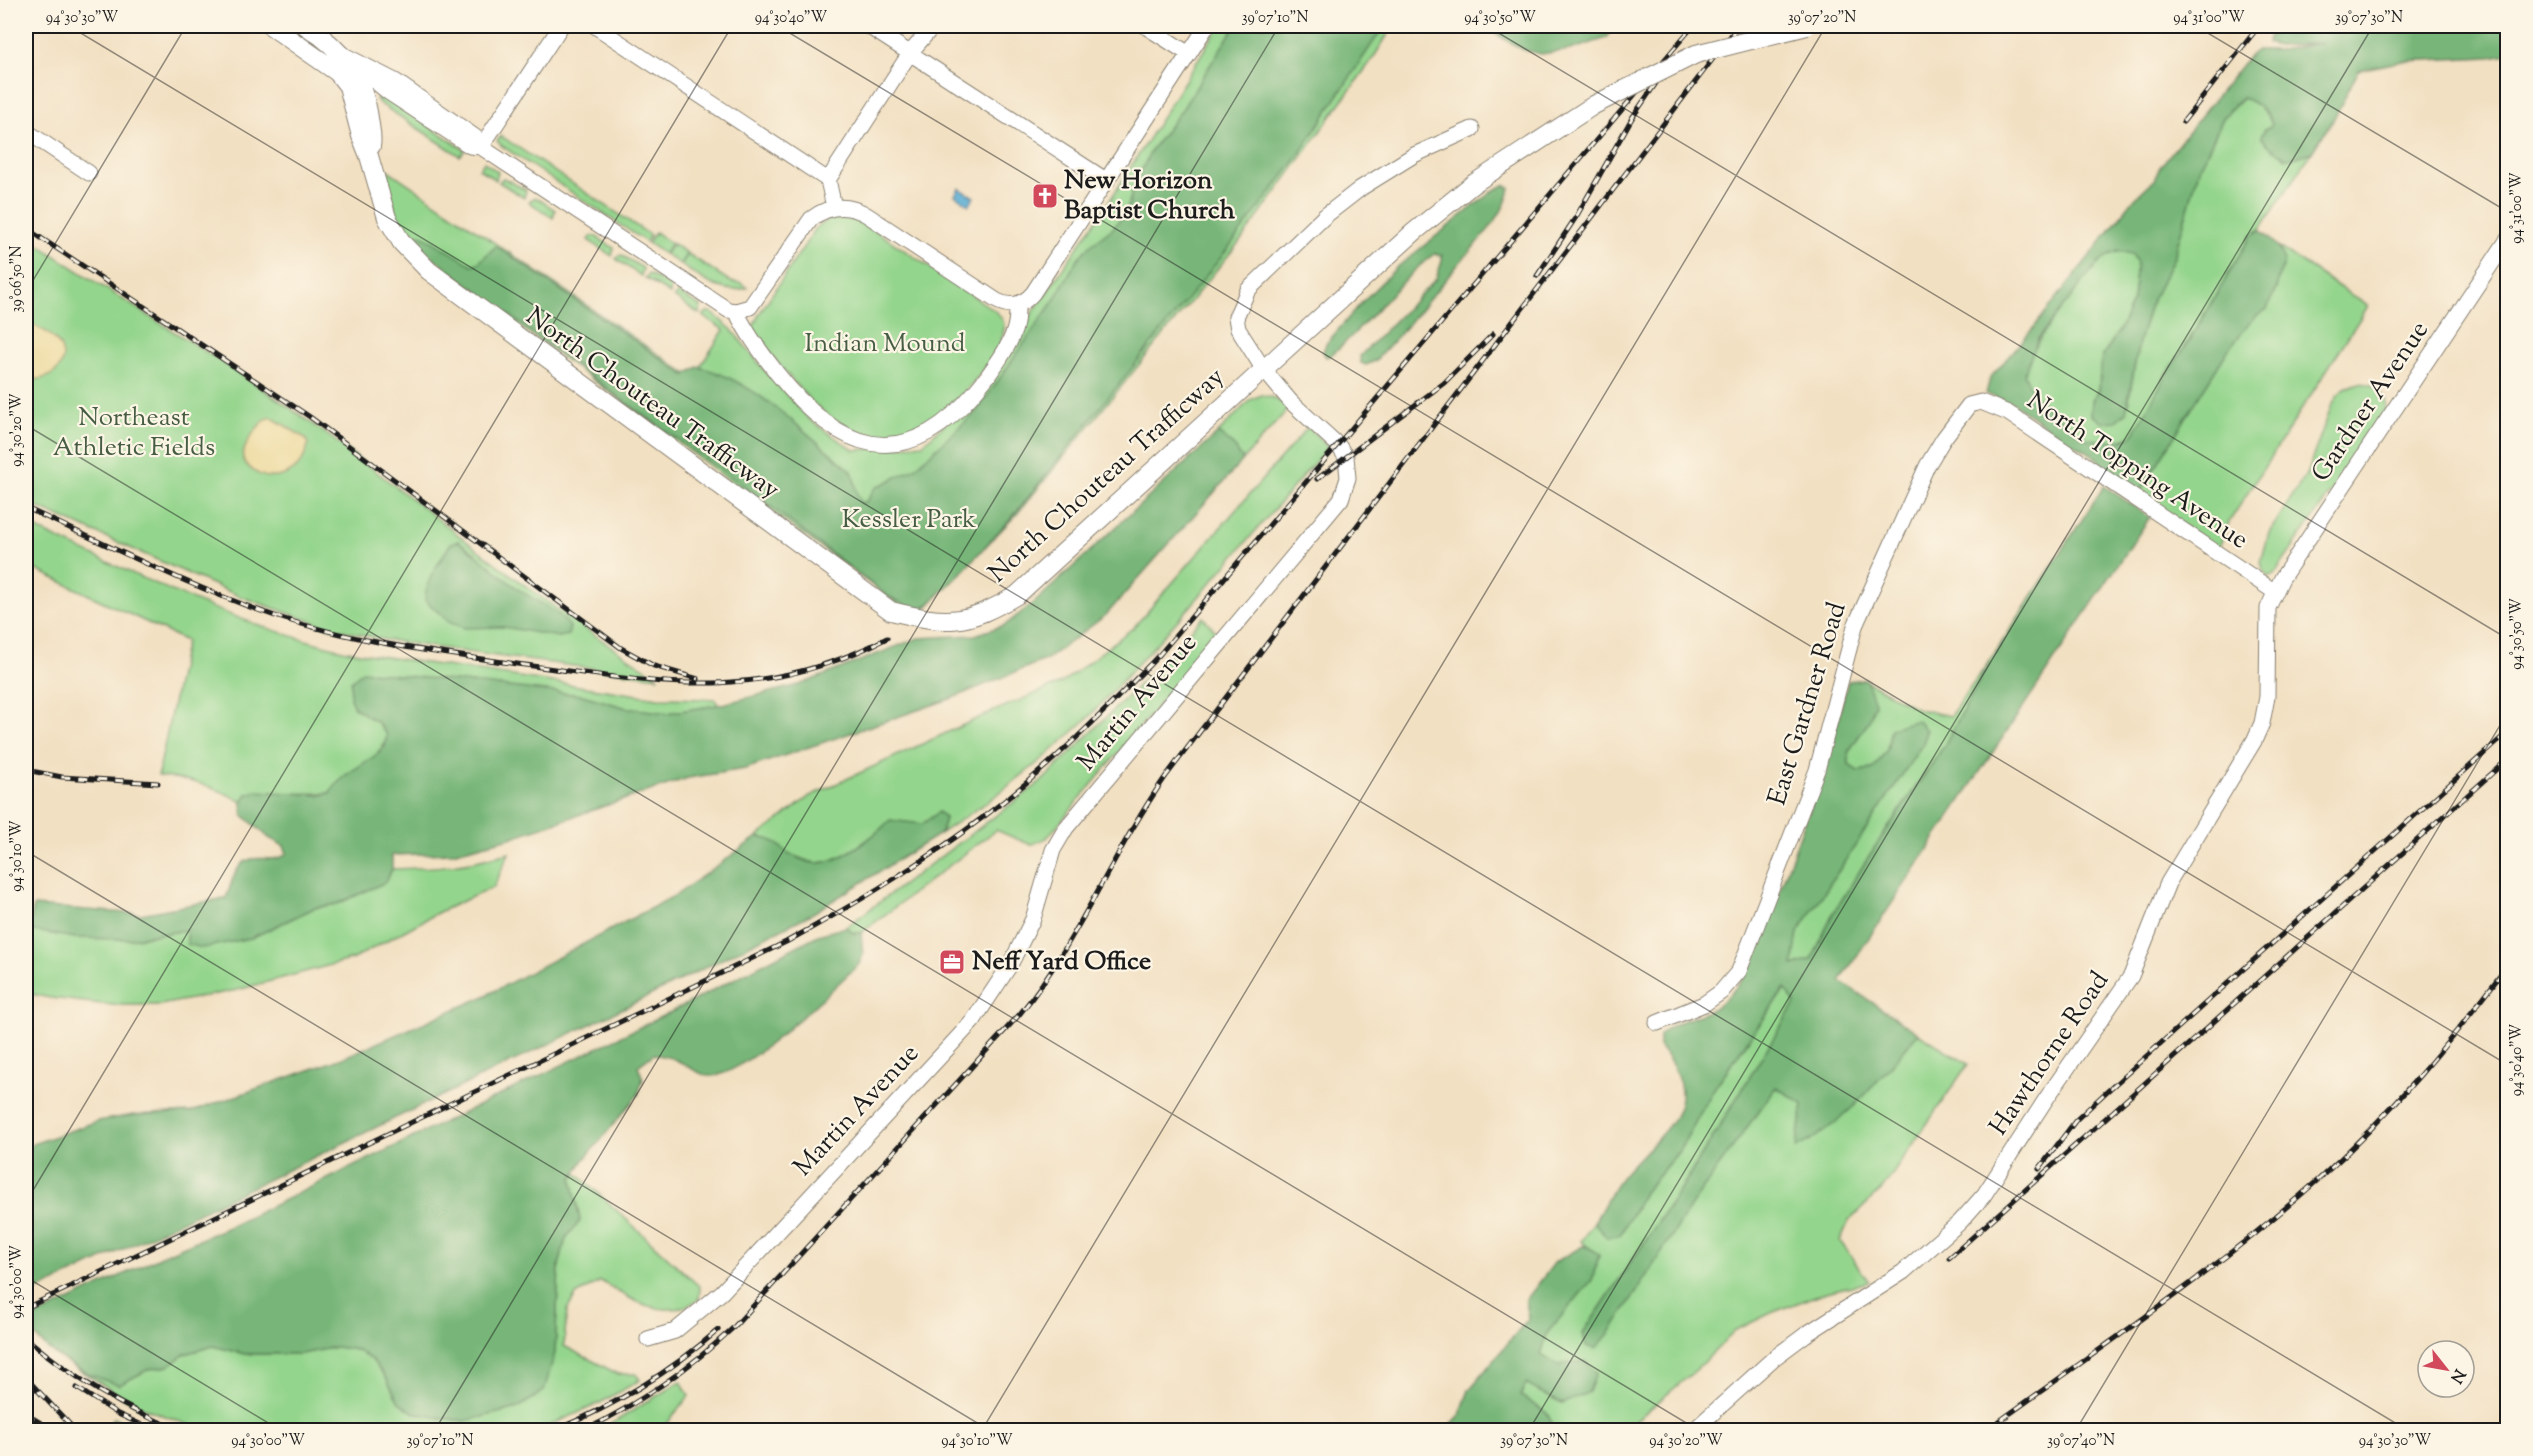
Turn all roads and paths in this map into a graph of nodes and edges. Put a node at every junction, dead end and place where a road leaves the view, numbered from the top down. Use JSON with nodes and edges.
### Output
{"nodes":[{"id":1,"x":271,"y":26,"type":"edge"},
{"id":2,"x":287,"y":26,"type":"edge"},
{"id":3,"x":306,"y":26,"type":"edge"},
{"id":4,"x":561,"y":26,"type":"edge"},
{"id":5,"x":595,"y":26,"type":"edge"},
{"id":6,"x":868,"y":26,"type":"edge"},
{"id":7,"x":933,"y":26,"type":"edge"},
{"id":8,"x":1145,"y":26,"type":"edge"},
{"id":9,"x":1207,"y":26,"type":"edge"},
{"id":10,"x":1807,"y":26,"type":"edge"},
{"id":11,"x":910,"y":53,"type":"junction"},
{"id":12,"x":342,"y":54,"type":"junction"},
{"id":13,"x":1189,"y":54,"type":"junction"},
{"id":14,"x":392,"y":87,"type":"junction"},
{"id":15,"x":369,"y":115,"type":"junction"},
{"id":16,"x":1472,"y":129,"type":"dead end"},
{"id":17,"x":26,"y":131,"type":"edge"},
{"id":18,"x":481,"y":147,"type":"junction"},
{"id":19,"x":369,"y":156,"type":"junction"},
{"id":20,"x":89,"y":173,"type":"dead end"},
{"id":21,"x":828,"y":180,"type":"junction"},
{"id":22,"x":1107,"y":181,"type":"junction"},
{"id":23,"x":834,"y":207,"type":"junction"},
{"id":24,"x":2508,"y":239,"type":"edge"},
{"id":25,"x":1017,"y":305,"type":"junction"},
{"id":26,"x":736,"y":311,"type":"junction"},
{"id":27,"x":1264,"y":370,"type":"junction"},
{"id":28,"x":1969,"y":405,"type":"joint"},
{"id":29,"x":2275,"y":592,"type":"junction"},
{"id":30,"x":1658,"y":1023,"type":"dead end"},
{"id":31,"x":648,"y":1339,"type":"dead end"},
{"id":32,"x":1694,"y":1431,"type":"edge"}],
"edges":[{"from":1,"to":19,"type":"main road","name":"North Chouteau Trafficway"},
{"from":2,"to":12,"type":"main road"},
{"from":3,"to":12,"type":"main road","name":"North Chouteau Trafficway"},
{"from":4,"to":18,"type":"street"},
{"from":5,"to":21,"type":"street"},
{"from":6,"to":11,"type":"street"},
{"from":7,"to":11,"type":"street"},
{"from":8,"to":13,"type":"street"},
{"from":9,"to":13,"type":"street"},
{"from":10,"to":27,"type":"main road","name":"North Chouteau Trafficway","bridge":true},
{"from":11,"to":21,"type":"street"},
{"from":11,"to":22,"type":"street"},
{"from":12,"to":14,"type":"street"},
{"from":12,"to":15,"type":"main road","name":"North Chouteau Trafficway"},
{"from":13,"to":22,"type":"street"},
{"from":14,"to":15,"type":"street"},
{"from":14,"to":18,"type":"street"},
{"from":15,"to":19,"type":"main road","name":"North Chouteau Trafficway"},
{"from":16,"to":27,"type":"street","name":"Martin Avenue"},
{"from":17,"to":20,"type":"street"},
{"from":18,"to":26,"type":"street"},
{"from":19,"to":27,"type":"main road","name":"North Chouteau Trafficway"},
{"from":21,"to":23,"type":"street"},
{"from":22,"to":25,"type":"street"},
{"from":23,"to":25,"type":"street"},
{"from":23,"to":26,"type":"street"},
{"from":24,"to":29,"type":"street","name":"Gardner Avenue"},
{"from":25,"to":26,"type":"street"},
{"from":27,"to":31,"type":"street","name":"Martin Avenue"},
{"from":28,"to":29,"type":"street","name":"North Topping Avenue"},
{"from":28,"to":30,"type":"street","name":"East Gardner Road"},
{"from":29,"to":32,"type":"street","name":"Hawthorne Road"}]}
